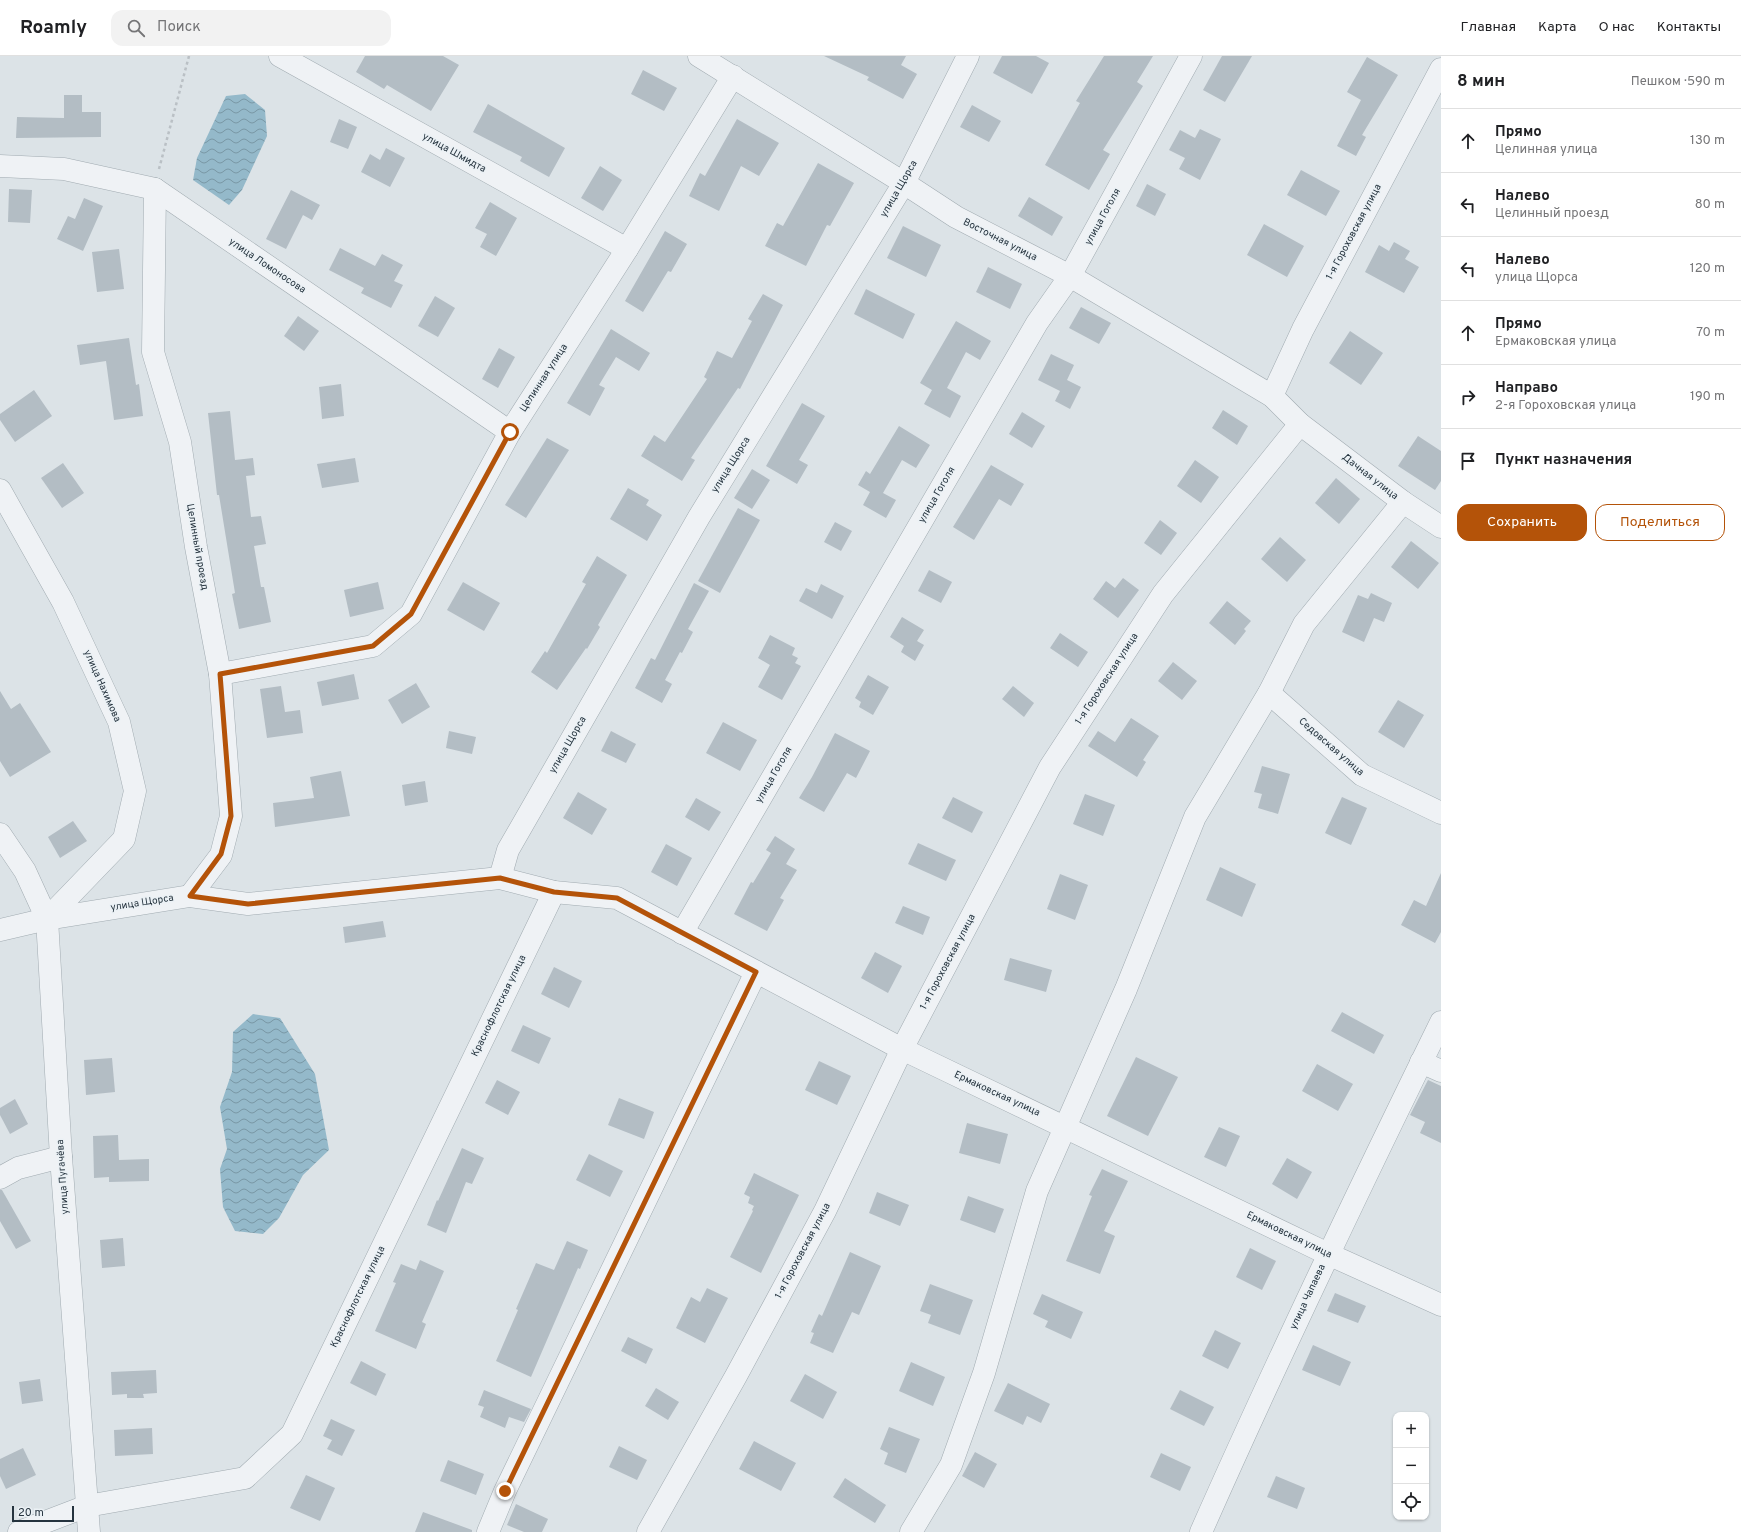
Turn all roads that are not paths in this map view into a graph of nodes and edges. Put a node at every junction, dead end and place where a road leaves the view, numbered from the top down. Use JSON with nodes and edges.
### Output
{"nodes":[{"id":1,"x":280,"y":56,"type":"edge"},
{"id":2,"x":699,"y":56,"type":"edge"},
{"id":3,"x":968,"y":56,"type":"edge"},
{"id":4,"x":1190,"y":56,"type":"edge"},
{"id":5,"x":1441,"y":70,"type":"edge"},
{"id":6,"x":733,"y":76,"type":"junction"},
{"id":7,"x":0,"y":166,"type":"edge"},
{"id":8,"x":904,"y":183,"type":"junction"},
{"id":9,"x":155,"y":189,"type":"junction"},
{"id":10,"x":627,"y":249,"type":"junction"},
{"id":11,"x":1070,"y":276,"type":"junction"},
{"id":12,"x":1272,"y":396,"type":"junction"},
{"id":13,"x":1300,"y":424,"type":"junction"},
{"id":14,"x":510,"y":432,"type":"junction"},
{"id":15,"x":0,"y":490,"type":"edge"},
{"id":16,"x":1402,"y":502,"type":"junction"},
{"id":17,"x":1440,"y":524,"type":"edge"},
{"id":18,"x":220,"y":674,"type":"junction"},
{"id":19,"x":1269,"y":693,"type":"junction"},
{"id":20,"x":1441,"y":813,"type":"edge"},
{"id":21,"x":0,"y":834,"type":"edge"},
{"id":22,"x":500,"y":878,"type":"junction"},
{"id":23,"x":554,"y":892,"type":"junction"},
{"id":24,"x":190,"y":896,"type":"junction"},
{"id":25,"x":47,"y":919,"type":"junction"},
{"id":26,"x":0,"y":930,"type":"edge"},
{"id":27,"x":682,"y":933,"type":"junction"},
{"id":28,"x":756,"y":972,"type":"junction"},
{"id":29,"x":1441,"y":1022,"type":"edge"},
{"id":30,"x":902,"y":1050,"type":"junction"},
{"id":31,"x":1421,"y":1062,"type":"junction"},
{"id":32,"x":1441,"y":1071,"type":"edge"},
{"id":33,"x":1065,"y":1126,"type":"junction"},
{"id":34,"x":61,"y":1157,"type":"junction"},
{"id":35,"x":0,"y":1178,"type":"edge"},
{"id":36,"x":1328,"y":1254,"type":"junction"},
{"id":37,"x":1441,"y":1304,"type":"edge"},
{"id":38,"x":87,"y":1506,"type":"junction"},
{"id":39,"x":19,"y":1532,"type":"edge"},
{"id":40,"x":89,"y":1532,"type":"edge"},
{"id":41,"x":488,"y":1532,"type":"edge"},
{"id":42,"x":648,"y":1532,"type":"edge"},
{"id":43,"x":911,"y":1532,"type":"edge"},
{"id":44,"x":1201,"y":1532,"type":"edge"}],
"edges":[{"from":1,"to":10,"type":"street","name":"улица Шмидта"},
{"from":2,"to":6,"type":"street","name":"Восточная улица"},
{"from":3,"to":8,"type":"street","name":"улица Щорса"},
{"from":4,"to":11,"type":"street","name":"улица Гоголя"},
{"from":5,"to":12,"type":"street","name":"1-я Гороховская улица"},
{"from":6,"to":8,"type":"street","name":"Восточная улица"},
{"from":6,"to":10,"type":"street","name":"Целинная улица"},
{"from":7,"to":9,"type":"street","name":"улица Ломоносова"},
{"from":8,"to":11,"type":"street","name":"Восточная улица"},
{"from":8,"to":22,"type":"street","name":"улица Щорса"},
{"from":9,"to":14,"type":"street","name":"улица Ломоносова"},
{"from":9,"to":18,"type":"street","name":"Целинный проезд"},
{"from":10,"to":14,"type":"street","name":"Целинная улица"},
{"from":11,"to":12,"type":"street","name":"Восточная улица"},
{"from":11,"to":27,"type":"street","name":"улица Гоголя"},
{"from":12,"to":13,"type":"street","name":"Восточная улица"},
{"from":13,"to":16,"type":"street","name":"Дачная улица"},
{"from":13,"to":30,"type":"street","name":"1-я Гороховская улица"},
{"from":14,"to":18,"type":"street","name":"Целинная улица"},
{"from":15,"to":25,"type":"street","name":"улица Нахимова"},
{"from":16,"to":17,"type":"street","name":"Дачная улица"},
{"from":16,"to":19,"type":"street"},
{"from":18,"to":24,"type":"street","name":"Целинный проезд"},
{"from":19,"to":20,"type":"street","name":"Седовская улица"},
{"from":19,"to":33,"type":"street"},
{"from":21,"to":25,"type":"street","name":"улица Пугачёва"},
{"from":22,"to":23,"type":"street","name":"улица Щорса"},
{"from":22,"to":24,"type":"street","name":"улица Щорса"},
{"from":23,"to":27,"type":"street","name":"Ермаковская улица"},
{"from":23,"to":38,"type":"street","name":"Краснофлотская улица"},
{"from":24,"to":25,"type":"street","name":"улица Щорса"},
{"from":25,"to":26,"type":"street","name":"улица Щорса"},
{"from":25,"to":34,"type":"street","name":"улица Пугачёва"},
{"from":27,"to":28,"type":"street","name":"Ермаковская улица"},
{"from":28,"to":30,"type":"street","name":"Ермаковская улица"},
{"from":28,"to":41,"type":"street"},
{"from":29,"to":31,"type":"street","name":"улица Чапаева"},
{"from":30,"to":33,"type":"street","name":"Ермаковская улица"},
{"from":30,"to":42,"type":"street","name":"1-я Гороховская улица"},
{"from":31,"to":32,"type":"street"},
{"from":31,"to":36,"type":"street","name":"улица Чапаева"},
{"from":33,"to":36,"type":"street","name":"Ермаковская улица"},
{"from":33,"to":43,"type":"street"},
{"from":34,"to":35,"type":"street"},
{"from":34,"to":38,"type":"street","name":"улица Пугачёва"},
{"from":36,"to":37,"type":"street","name":"Ермаковская улица"},
{"from":36,"to":44,"type":"street","name":"улица Чапаева"},
{"from":38,"to":39,"type":"street","name":"Краснофлотская улица"},
{"from":38,"to":40,"type":"street","name":"улица Пугачёва"}]}
